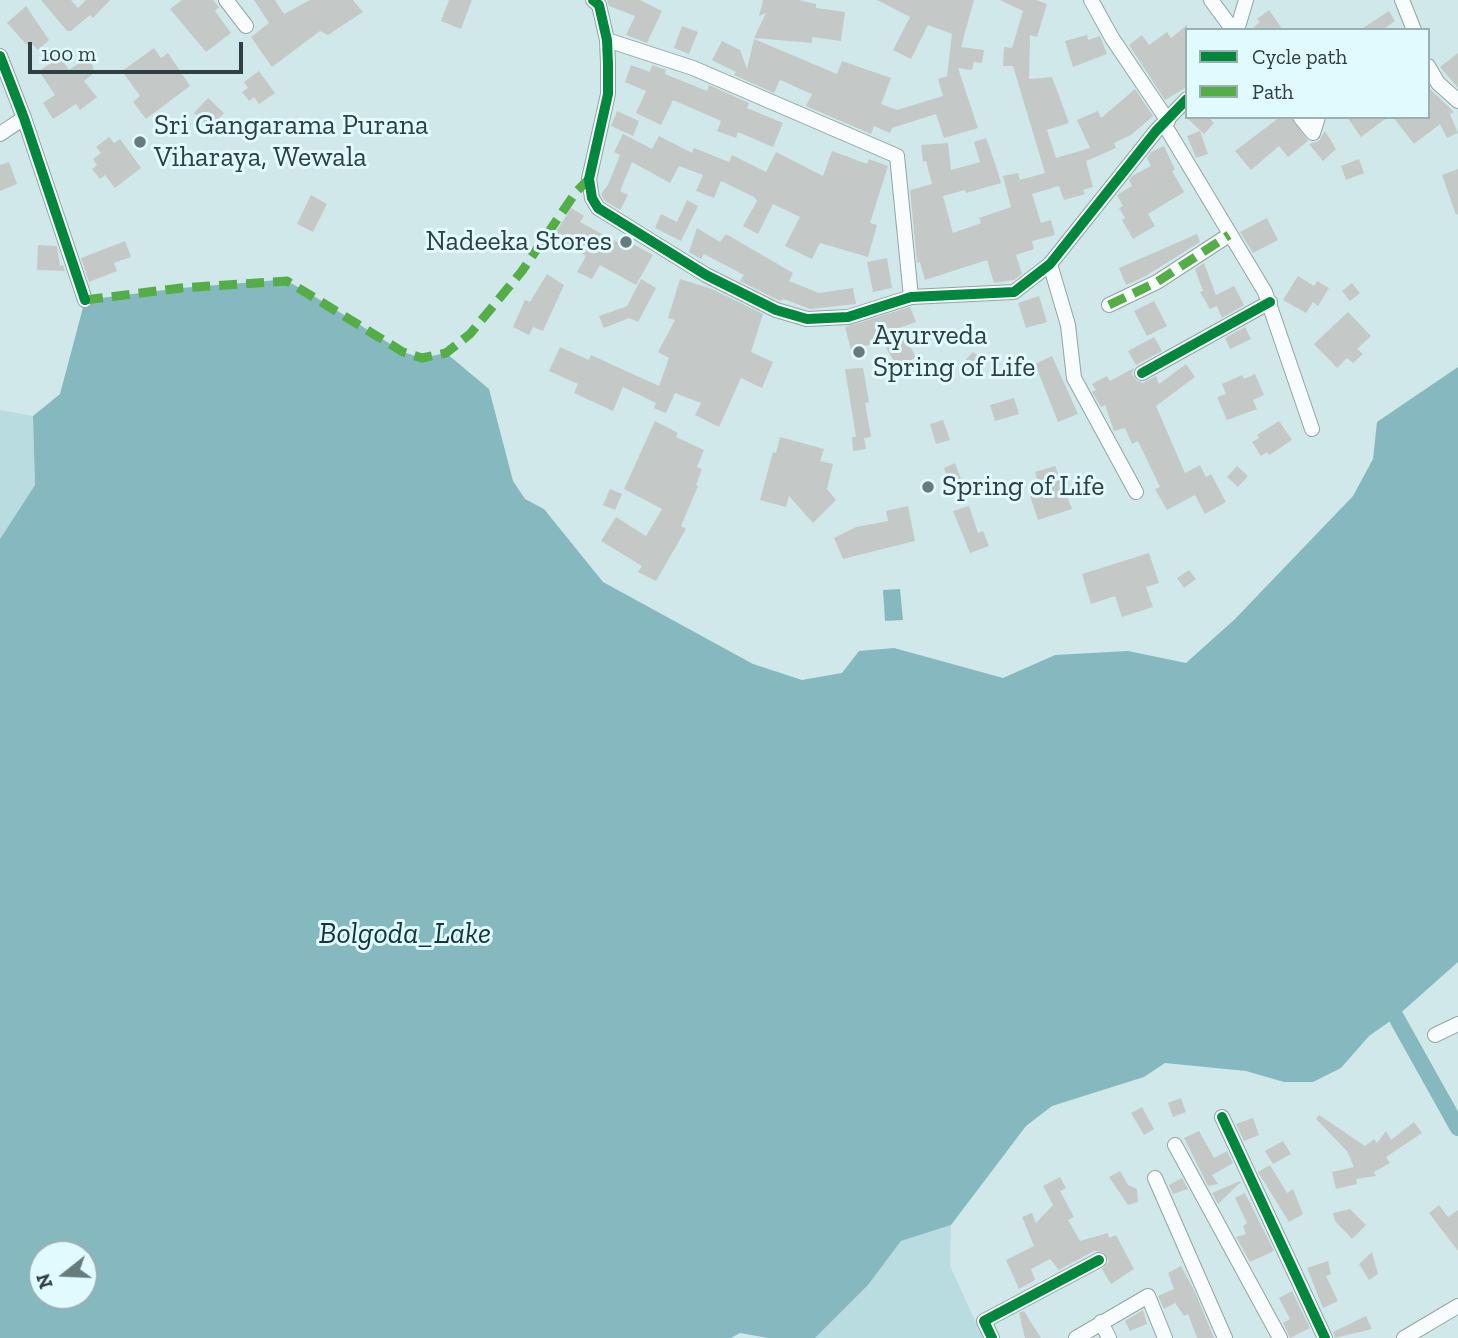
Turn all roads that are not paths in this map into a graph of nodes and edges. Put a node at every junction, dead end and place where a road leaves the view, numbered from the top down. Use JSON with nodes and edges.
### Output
{"nodes":[{"id":1,"x":226,"y":0,"type":"edge"},
{"id":2,"x":1091,"y":0,"type":"edge"},
{"id":3,"x":1211,"y":0,"type":"edge"},
{"id":4,"x":1246,"y":0,"type":"edge"},
{"id":5,"x":1402,"y":0,"type":"edge"},
{"id":6,"x":598,"y":2,"type":"edge"},
{"id":7,"x":246,"y":26,"type":"dead end"},
{"id":8,"x":1410,"y":27,"type":"edge"},
{"id":9,"x":1233,"y":28,"type":"edge"},
{"id":10,"x":1236,"y":28,"type":"edge"},
{"id":11,"x":607,"y":40,"type":"junction"},
{"id":12,"x":0,"y":56,"type":"edge"},
{"id":13,"x":1430,"y":69,"type":"edge"},
{"id":14,"x":1185,"y":101,"type":"edge"},
{"id":15,"x":1458,"y":101,"type":"edge"},
{"id":16,"x":24,"y":118,"type":"junction"},
{"id":17,"x":1302,"y":119,"type":"edge"},
{"id":18,"x":1317,"y":119,"type":"edge"},
{"id":19,"x":1166,"y":123,"type":"junction"},
{"id":20,"x":0,"y":134,"type":"edge"},
{"id":21,"x":1229,"y":235,"type":"junction"},
{"id":22,"x":1049,"y":264,"type":"junction"},
{"id":23,"x":911,"y":297,"type":"junction"},
{"id":24,"x":85,"y":300,"type":"dead end"},
{"id":25,"x":1270,"y":302,"type":"junction"},
{"id":26,"x":1110,"y":305,"type":"dead end"},
{"id":27,"x":1142,"y":373,"type":"dead end"},
{"id":28,"x":1312,"y":429,"type":"dead end"},
{"id":29,"x":1136,"y":492,"type":"dead end"},
{"id":30,"x":1458,"y":1024,"type":"edge"},
{"id":31,"x":1435,"y":1035,"type":"dead end"},
{"id":32,"x":1222,"y":1117,"type":"dead end"},
{"id":33,"x":1175,"y":1145,"type":"dead end"},
{"id":34,"x":1155,"y":1178,"type":"dead end"},
{"id":35,"x":1099,"y":1260,"type":"dead end"},
{"id":36,"x":1458,"y":1306,"type":"edge"},
{"id":37,"x":1101,"y":1322,"type":"junction"},
{"id":38,"x":1421,"y":1333,"type":"edge"},
{"id":39,"x":992,"y":1338,"type":"edge"},
{"id":40,"x":1076,"y":1338,"type":"edge"},
{"id":41,"x":1109,"y":1338,"type":"edge"},
{"id":42,"x":1165,"y":1338,"type":"edge"},
{"id":43,"x":1225,"y":1338,"type":"edge"},
{"id":44,"x":1280,"y":1338,"type":"edge"},
{"id":45,"x":1325,"y":1338,"type":"edge"},
{"id":46,"x":1404,"y":1338,"type":"edge"}],
"edges":[{"from":1,"to":7,"type":"street"},
{"from":2,"to":19,"type":"street"},
{"from":3,"to":9,"type":"street"},
{"from":4,"to":10,"type":"street"},
{"from":5,"to":8,"type":"street"},
{"from":6,"to":11,"type":"street"},
{"from":11,"to":23,"type":"street"},
{"from":11,"to":23,"type":"street"},
{"from":12,"to":16,"type":"street"},
{"from":13,"to":15,"type":"street"},
{"from":14,"to":19,"type":"street"},
{"from":16,"to":20,"type":"street"},
{"from":16,"to":24,"type":"street"},
{"from":17,"to":18,"type":"street"},
{"from":19,"to":21,"type":"street"},
{"from":19,"to":22,"type":"street"},
{"from":21,"to":25,"type":"street"},
{"from":21,"to":26,"type":"street"},
{"from":22,"to":23,"type":"street"},
{"from":22,"to":29,"type":"street"},
{"from":25,"to":27,"type":"street"},
{"from":25,"to":28,"type":"street"},
{"from":30,"to":31,"type":"street"},
{"from":32,"to":45,"type":"street"},
{"from":33,"to":44,"type":"street"},
{"from":34,"to":43,"type":"street"},
{"from":35,"to":39,"type":"street"},
{"from":36,"to":38,"type":"street"},
{"from":37,"to":40,"type":"street"},
{"from":37,"to":41,"type":"street"},
{"from":37,"to":42,"type":"street"},
{"from":38,"to":46,"type":"street"}]}
